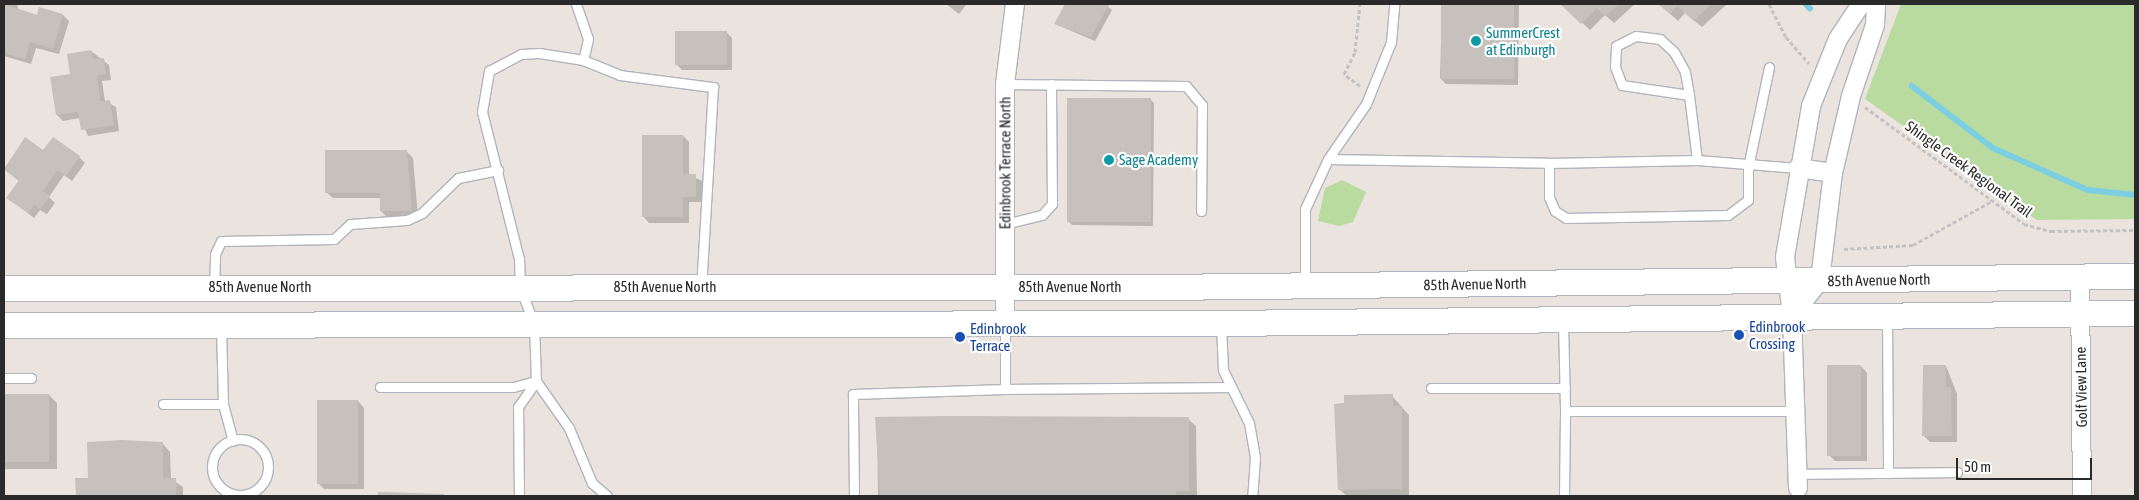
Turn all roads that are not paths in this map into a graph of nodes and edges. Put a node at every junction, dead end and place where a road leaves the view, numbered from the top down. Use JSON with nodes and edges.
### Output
{"nodes":[{"id":1,"x":576,"y":4,"type":"edge"},
{"id":2,"x":1015,"y":4,"type":"edge"},
{"id":3,"x":1394,"y":4,"type":"edge"},
{"id":4,"x":1860,"y":4,"type":"edge"},
{"id":5,"x":1876,"y":4,"type":"edge"},
{"id":6,"x":583,"y":60,"type":"junction"},
{"id":7,"x":1769,"y":67,"type":"dead end"},
{"id":8,"x":1005,"y":84,"type":"junction"},
{"id":9,"x":1051,"y":84,"type":"junction"},
{"id":10,"x":1689,"y":95,"type":"junction"},
{"id":11,"x":1328,"y":159,"type":"junction"},
{"id":12,"x":1697,"y":160,"type":"junction"},
{"id":13,"x":1549,"y":163,"type":"junction"},
{"id":14,"x":1748,"y":167,"type":"junction"},
{"id":15,"x":1798,"y":168,"type":"junction"},
{"id":16,"x":498,"y":170,"type":"junction"},
{"id":17,"x":1833,"y":173,"type":"junction"},
{"id":18,"x":1201,"y":211,"type":"dead end"},
{"id":19,"x":1005,"y":224,"type":"junction"},
{"id":20,"x":2135,"y":276,"type":"edge"},
{"id":21,"x":2080,"y":277,"type":"junction"},
{"id":22,"x":1786,"y":280,"type":"junction"},
{"id":23,"x":1820,"y":280,"type":"junction"},
{"id":24,"x":1305,"y":286,"type":"junction"},
{"id":25,"x":214,"y":287,"type":"junction"},
{"id":26,"x":520,"y":287,"type":"junction"},
{"id":27,"x":701,"y":287,"type":"junction"},
{"id":28,"x":1004,"y":287,"type":"junction"},
{"id":29,"x":4,"y":288,"type":"edge"},
{"id":30,"x":2135,"y":313,"type":"edge"},
{"id":31,"x":2080,"y":314,"type":"junction"},
{"id":32,"x":1792,"y":316,"type":"junction"},
{"id":33,"x":1887,"y":316,"type":"junction"},
{"id":34,"x":1563,"y":319,"type":"junction"},
{"id":35,"x":1005,"y":323,"type":"junction"},
{"id":36,"x":1221,"y":323,"type":"junction"},
{"id":37,"x":534,"y":324,"type":"junction"},
{"id":38,"x":4,"y":325,"type":"edge"},
{"id":39,"x":221,"y":325,"type":"junction"},
{"id":40,"x":4,"y":378,"type":"edge"},
{"id":41,"x":31,"y":378,"type":"dead end"},
{"id":42,"x":536,"y":381,"type":"junction"},
{"id":43,"x":380,"y":387,"type":"dead end"},
{"id":44,"x":1229,"y":387,"type":"junction"},
{"id":45,"x":1431,"y":388,"type":"dead end"},
{"id":46,"x":1565,"y":388,"type":"junction"},
{"id":47,"x":1005,"y":389,"type":"junction"},
{"id":48,"x":164,"y":404,"type":"dead end"},
{"id":49,"x":223,"y":404,"type":"junction"},
{"id":50,"x":1565,"y":411,"type":"junction"},
{"id":51,"x":1794,"y":411,"type":"junction"},
{"id":52,"x":232,"y":441,"type":"junction"},
{"id":53,"x":1956,"y":472,"type":"dead end"},
{"id":54,"x":1888,"y":473,"type":"junction"},
{"id":55,"x":1798,"y":481,"type":"joint"},
{"id":56,"x":519,"y":496,"type":"edge"},
{"id":57,"x":607,"y":496,"type":"edge"},
{"id":58,"x":854,"y":496,"type":"edge"},
{"id":59,"x":1252,"y":496,"type":"edge"},
{"id":60,"x":1564,"y":496,"type":"edge"},
{"id":61,"x":2082,"y":496,"type":"edge"}],
"edges":[{"from":1,"to":6,"type":"lane"},
{"from":2,"to":8,"type":"street","name":"Edinbrook Terrace North"},
{"from":3,"to":11,"type":"lane"},
{"from":4,"to":15,"type":"street"},
{"from":5,"to":17,"type":"street"},
{"from":6,"to":16,"type":"lane"},
{"from":6,"to":27,"type":"lane"},
{"from":7,"to":14,"type":"lane"},
{"from":8,"to":9,"type":"lane"},
{"from":8,"to":19,"type":"street","name":"Edinbrook Terrace North"},
{"from":9,"to":18,"type":"lane"},
{"from":9,"to":19,"type":"lane"},
{"from":10,"to":10,"type":"lane"},
{"from":10,"to":12,"type":"lane"},
{"from":11,"to":13,"type":"lane"},
{"from":11,"to":24,"type":"lane"},
{"from":12,"to":13,"type":"lane"},
{"from":12,"to":14,"type":"lane"},
{"from":13,"to":14,"type":"lane"},
{"from":14,"to":15,"type":"lane"},
{"from":15,"to":17,"type":"street"},
{"from":15,"to":22,"type":"street"},
{"from":16,"to":25,"type":"lane"},
{"from":16,"to":26,"type":"lane"},
{"from":17,"to":23,"type":"street"},
{"from":19,"to":28,"type":"street","name":"Edinbrook Terrace North"},
{"from":20,"to":21,"type":"main road","name":"85th Avenue North"},
{"from":21,"to":23,"type":"main road","name":"85th Avenue North"},
{"from":21,"to":31,"type":"street","name":"Golf View Lane"},
{"from":22,"to":23,"type":"main road","name":"85th Avenue North"},
{"from":22,"to":24,"type":"main road","name":"85th Avenue North"},
{"from":22,"to":32,"type":"street"},
{"from":23,"to":32,"type":"street"},
{"from":24,"to":28,"type":"main road","name":"85th Avenue North"},
{"from":25,"to":26,"type":"main road","name":"85th Avenue North"},
{"from":25,"to":29,"type":"main road","name":"85th Avenue North"},
{"from":26,"to":27,"type":"main road","name":"85th Avenue North"},
{"from":26,"to":37,"type":"lane"},
{"from":27,"to":28,"type":"main road","name":"85th Avenue North"},
{"from":28,"to":35,"type":"street","name":"Edinbrook Terrace North"},
{"from":30,"to":31,"type":"main road"},
{"from":31,"to":33,"type":"main road"},
{"from":31,"to":61,"type":"street","name":"Golf View Lane"},
{"from":32,"to":33,"type":"main road"},
{"from":32,"to":34,"type":"main road"},
{"from":32,"to":51,"type":"street"},
{"from":33,"to":54,"type":"lane"},
{"from":34,"to":36,"type":"main road"},
{"from":34,"to":46,"type":"lane"},
{"from":35,"to":36,"type":"main road"},
{"from":35,"to":37,"type":"main road"},
{"from":35,"to":47,"type":"lane"},
{"from":36,"to":44,"type":"lane"},
{"from":37,"to":39,"type":"main road"},
{"from":37,"to":42,"type":"lane"},
{"from":38,"to":39,"type":"main road"},
{"from":39,"to":49,"type":"lane"},
{"from":40,"to":41,"type":"lane"},
{"from":42,"to":43,"type":"lane"},
{"from":42,"to":56,"type":"lane"},
{"from":42,"to":57,"type":"lane"},
{"from":44,"to":47,"type":"lane"},
{"from":44,"to":59,"type":"lane"},
{"from":45,"to":46,"type":"lane"},
{"from":46,"to":50,"type":"lane"},
{"from":47,"to":58,"type":"lane"},
{"from":48,"to":49,"type":"lane"},
{"from":49,"to":52,"type":"lane"},
{"from":50,"to":51,"type":"lane"},
{"from":50,"to":60,"type":"lane"},
{"from":51,"to":55,"type":"street"},
{"from":52,"to":52,"type":"lane"},
{"from":53,"to":54,"type":"lane"},
{"from":54,"to":55,"type":"lane"}]}
